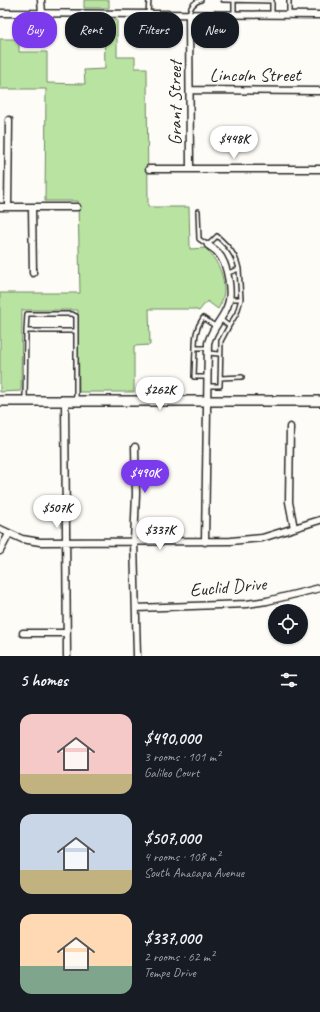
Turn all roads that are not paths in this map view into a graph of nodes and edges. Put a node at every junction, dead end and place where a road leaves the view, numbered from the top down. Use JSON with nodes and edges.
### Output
{"nodes":[{"id":1,"x":41,"y":0,"type":"edge"},
{"id":2,"x":148,"y":0,"type":"edge"},
{"id":3,"x":201,"y":0,"type":"edge"},
{"id":4,"x":223,"y":0,"type":"edge"},
{"id":5,"x":234,"y":0,"type":"edge"},
{"id":6,"x":255,"y":0,"type":"edge"},
{"id":7,"x":272,"y":0,"type":"edge"},
{"id":8,"x":289,"y":0,"type":"edge"},
{"id":9,"x":42,"y":12,"type":"edge"},
{"id":10,"x":148,"y":12,"type":"edge"},
{"id":11,"x":234,"y":12,"type":"edge"},
{"id":12,"x":0,"y":13,"type":"edge"},
{"id":13,"x":12,"y":13,"type":"edge"},
{"id":14,"x":57,"y":13,"type":"edge"},
{"id":15,"x":124,"y":13,"type":"edge"},
{"id":16,"x":183,"y":14,"type":"edge"},
{"id":17,"x":189,"y":14,"type":"junction"},
{"id":18,"x":239,"y":14,"type":"edge"},
{"id":19,"x":272,"y":14,"type":"junction"},
{"id":20,"x":289,"y":15,"type":"junction"},
{"id":21,"x":320,"y":15,"type":"edge"},
{"id":22,"x":191,"y":90,"type":"junction"},
{"id":23,"x":320,"y":91,"type":"edge"},
{"id":24,"x":8,"y":120,"type":"dead end"},
{"id":25,"x":149,"y":169,"type":"dead end"},
{"id":26,"x":190,"y":169,"type":"junction"},
{"id":27,"x":320,"y":169,"type":"edge"},
{"id":28,"x":0,"y":207,"type":"edge"},
{"id":29,"x":8,"y":207,"type":"junction"},
{"id":30,"x":32,"y":207,"type":"junction"},
{"id":31,"x":77,"y":207,"type":"dead end"},
{"id":32,"x":198,"y":211,"type":"dead end"},
{"id":33,"x":208,"y":245,"type":"junction"},
{"id":34,"x":240,"y":269,"type":"junction"},
{"id":35,"x":33,"y":273,"type":"dead end"},
{"id":36,"x":228,"y":273,"type":"junction"},
{"id":37,"x":229,"y":299,"type":"junction"},
{"id":38,"x":241,"y":299,"type":"junction"},
{"id":39,"x":219,"y":319,"type":"junction"},
{"id":40,"x":215,"y":326,"type":"junction"},
{"id":41,"x":229,"y":326,"type":"junction"},
{"id":42,"x":26,"y":331,"type":"junction"},
{"id":43,"x":76,"y":331,"type":"junction"},
{"id":44,"x":195,"y":348,"type":"junction"},
{"id":45,"x":208,"y":351,"type":"junction"},
{"id":46,"x":219,"y":354,"type":"junction"},
{"id":47,"x":208,"y":377,"type":"junction"},
{"id":48,"x":242,"y":377,"type":"dead end"},
{"id":49,"x":220,"y":378,"type":"junction"},
{"id":50,"x":208,"y":386,"type":"junction"},
{"id":51,"x":0,"y":401,"type":"edge"},
{"id":52,"x":25,"y":401,"type":"junction"},
{"id":53,"x":65,"y":401,"type":"junction"},
{"id":54,"x":76,"y":401,"type":"junction"},
{"id":55,"x":206,"y":401,"type":"junction"},
{"id":56,"x":320,"y":401,"type":"edge"},
{"id":57,"x":290,"y":427,"type":"dead end"},
{"id":58,"x":135,"y":447,"type":"dead end"},
{"id":59,"x":320,"y":520,"type":"edge"},
{"id":60,"x":294,"y":528,"type":"junction"},
{"id":61,"x":0,"y":529,"type":"edge"},
{"id":62,"x":9,"y":534,"type":"junction"},
{"id":63,"x":66,"y":542,"type":"junction"},
{"id":64,"x":134,"y":542,"type":"junction"},
{"id":65,"x":205,"y":542,"type":"junction"},
{"id":66,"x":0,"y":552,"type":"edge"},
{"id":67,"x":320,"y":588,"type":"edge"},
{"id":68,"x":136,"y":608,"type":"junction"},
{"id":69,"x":23,"y":633,"type":"dead end"},
{"id":70,"x":67,"y":633,"type":"junction"},
{"id":71,"x":67,"y":656,"type":"edge"},
{"id":72,"x":137,"y":656,"type":"edge"}],
"edges":[{"from":1,"to":9,"type":"street"},
{"from":2,"to":10,"type":"lane"},
{"from":3,"to":17,"type":"lane"},
{"from":4,"to":5,"type":"lane"},
{"from":5,"to":6,"type":"lane"},
{"from":5,"to":11,"type":"lane"},
{"from":6,"to":7,"type":"lane"},
{"from":7,"to":19,"type":"lane"},
{"from":8,"to":20,"type":"lane"},
{"from":12,"to":13,"type":"street"},
{"from":14,"to":15,"type":"street"},
{"from":16,"to":17,"type":"street"},
{"from":17,"to":22,"type":"street","name":"Grant Street"},
{"from":18,"to":19,"type":"street"},
{"from":19,"to":20,"type":"street"},
{"from":20,"to":21,"type":"street"},
{"from":22,"to":23,"type":"street","name":"Lincoln Street"},
{"from":22,"to":26,"type":"street","name":"Grant Street"},
{"from":24,"to":29,"type":"street"},
{"from":25,"to":26,"type":"street"},
{"from":26,"to":27,"type":"street"},
{"from":28,"to":29,"type":"street"},
{"from":29,"to":30,"type":"street"},
{"from":30,"to":31,"type":"street"},
{"from":30,"to":35,"type":"street"},
{"from":32,"to":33,"type":"lane"},
{"from":33,"to":34,"type":"lane"},
{"from":33,"to":36,"type":"street"},
{"from":34,"to":36,"type":"lane"},
{"from":34,"to":38,"type":"lane"},
{"from":36,"to":37,"type":"street"},
{"from":37,"to":38,"type":"lane"},
{"from":37,"to":39,"type":"street"},
{"from":38,"to":41,"type":"lane"},
{"from":39,"to":40,"type":"street"},
{"from":39,"to":41,"type":"lane"},
{"from":40,"to":44,"type":"lane"},
{"from":40,"to":45,"type":"street"},
{"from":41,"to":46,"type":"lane"},
{"from":42,"to":43,"type":"lane"},
{"from":42,"to":43,"type":"lane"},
{"from":42,"to":52,"type":"lane"},
{"from":43,"to":54,"type":"lane"},
{"from":44,"to":45,"type":"lane"},
{"from":44,"to":47,"type":"lane"},
{"from":45,"to":46,"type":"lane"},
{"from":45,"to":47,"type":"street"},
{"from":46,"to":49,"type":"lane"},
{"from":47,"to":50,"type":"street"},
{"from":48,"to":49,"type":"lane"},
{"from":49,"to":50,"type":"lane"},
{"from":50,"to":55,"type":"street"},
{"from":51,"to":52,"type":"main road"},
{"from":52,"to":53,"type":"main road"},
{"from":53,"to":54,"type":"main road"},
{"from":53,"to":63,"type":"street"},
{"from":54,"to":55,"type":"main road"},
{"from":55,"to":56,"type":"main road"},
{"from":55,"to":65,"type":"street"},
{"from":57,"to":60,"type":"street"},
{"from":58,"to":64,"type":"street"},
{"from":59,"to":60,"type":"street"},
{"from":60,"to":65,"type":"street"},
{"from":61,"to":62,"type":"street"},
{"from":62,"to":63,"type":"street"},
{"from":62,"to":66,"type":"street"},
{"from":63,"to":64,"type":"street"},
{"from":63,"to":70,"type":"street"},
{"from":64,"to":65,"type":"street"},
{"from":64,"to":68,"type":"street"},
{"from":67,"to":68,"type":"street","name":"Euclid Drive"},
{"from":68,"to":72,"type":"street"},
{"from":69,"to":70,"type":"street"},
{"from":70,"to":71,"type":"street"}]}
